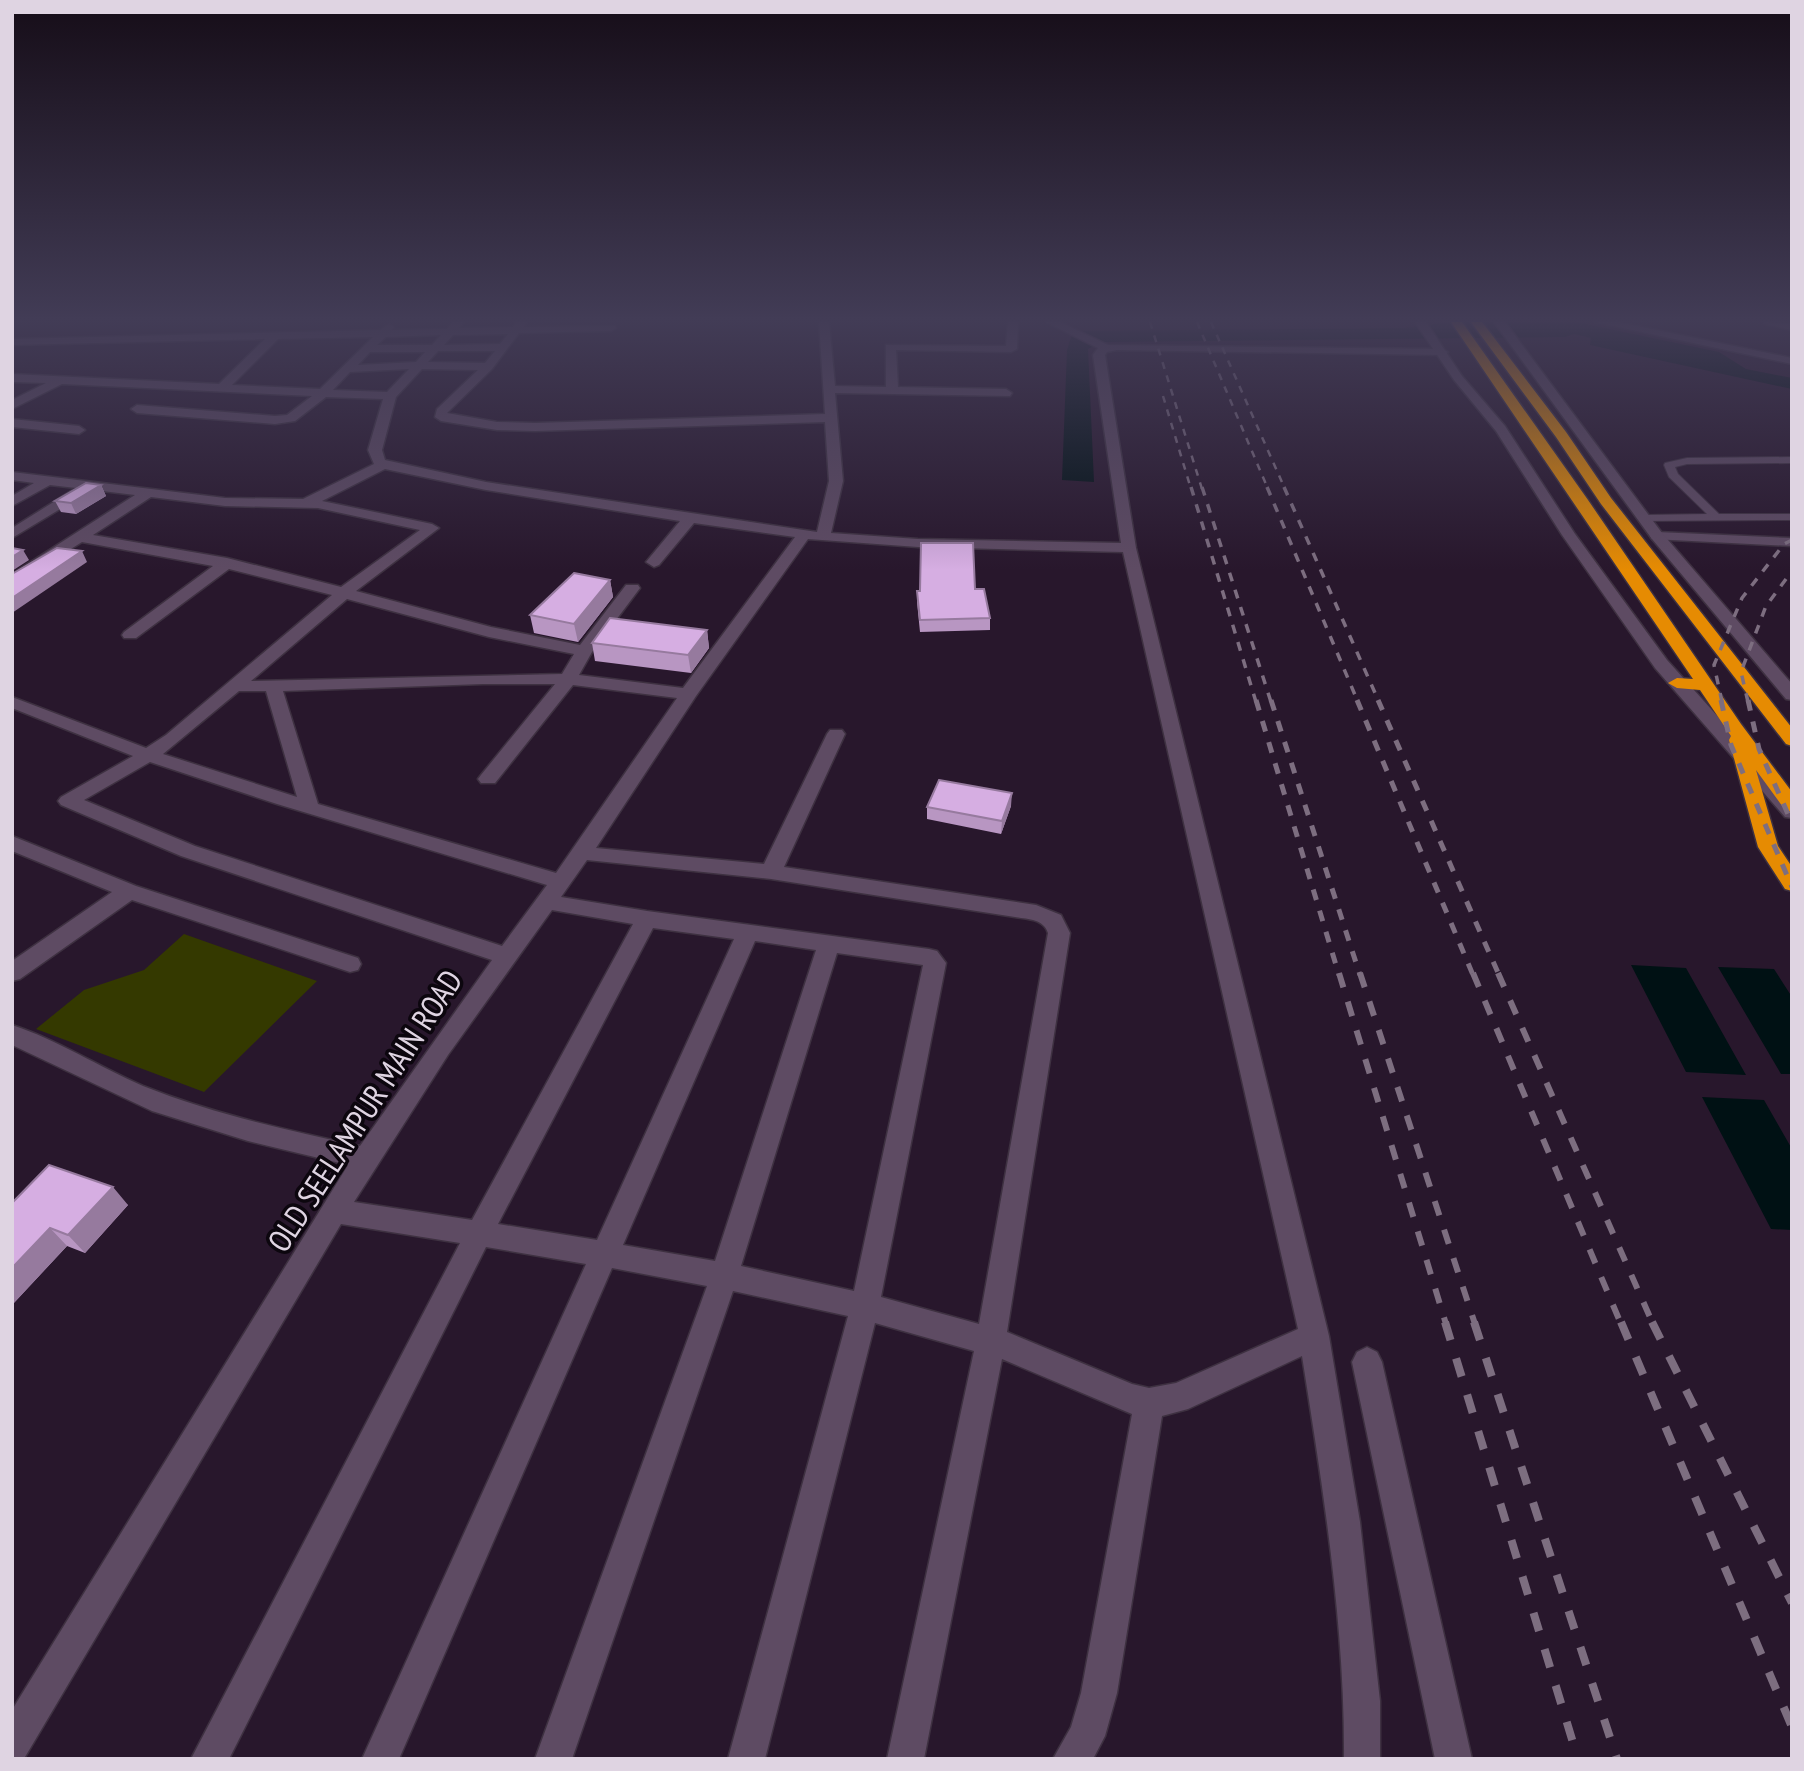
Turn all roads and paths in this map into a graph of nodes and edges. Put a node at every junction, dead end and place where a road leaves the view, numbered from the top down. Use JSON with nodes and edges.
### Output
{"nodes":[{"id":1,"x":308,"y":405,"type":"edge"},
{"id":2,"x":388,"y":405,"type":"edge"},
{"id":3,"x":449,"y":405,"type":"edge"},
{"id":4,"x":830,"y":405,"type":"edge"},
{"id":5,"x":1107,"y":405,"type":"edge"},
{"id":6,"x":1480,"y":405,"type":"edge"},
{"id":7,"x":1514,"y":405,"type":"edge"},
{"id":8,"x":1538,"y":405,"type":"edge"},
{"id":9,"x":1560,"y":405,"type":"edge"},
{"id":10,"x":136,"y":409,"type":"dead end"},
{"id":11,"x":831,"y":418,"type":"junction"},
{"id":12,"x":12,"y":423,"type":"edge"},
{"id":13,"x":79,"y":430,"type":"dead end"},
{"id":14,"x":1792,"y":460,"type":"edge"},
{"id":15,"x":384,"y":464,"type":"junction"},
{"id":16,"x":12,"y":476,"type":"edge"},
{"id":17,"x":46,"y":481,"type":"junction"},
{"id":18,"x":88,"y":486,"type":"junction"},
{"id":19,"x":148,"y":493,"type":"junction"},
{"id":20,"x":12,"y":502,"type":"edge"},
{"id":21,"x":307,"y":502,"type":"junction"},
{"id":22,"x":1792,"y":517,"type":"edge"},
{"id":23,"x":1642,"y":518,"type":"junction"},
{"id":24,"x":1717,"y":518,"type":"junction"},
{"id":25,"x":689,"y":519,"type":"junction"},
{"id":26,"x":12,"y":534,"type":"edge"},
{"id":27,"x":807,"y":535,"type":"junction"},
{"id":28,"x":1657,"y":536,"type":"junction"},
{"id":29,"x":79,"y":537,"type":"junction"},
{"id":30,"x":1792,"y":542,"type":"edge"},
{"id":31,"x":1129,"y":548,"type":"junction"},
{"id":32,"x":654,"y":562,"type":"dead end"},
{"id":33,"x":227,"y":563,"type":"junction"},
{"id":34,"x":12,"y":581,"type":"edge"},
{"id":35,"x":632,"y":588,"type":"dead end"},
{"id":36,"x":345,"y":592,"type":"junction"},
{"id":37,"x":130,"y":635,"type":"dead end"},
{"id":38,"x":584,"y":651,"type":"junction"},
{"id":39,"x":568,"y":679,"type":"junction"},
{"id":40,"x":1677,"y":683,"type":"junction"},
{"id":41,"x":1705,"y":685,"type":"junction"},
{"id":42,"x":233,"y":686,"type":"junction"},
{"id":43,"x":273,"y":687,"type":"junction"},
{"id":44,"x":688,"y":694,"type":"junction"},
{"id":45,"x":1792,"y":695,"type":"edge"},
{"id":46,"x":12,"y":702,"type":"edge"},
{"id":47,"x":1734,"y":727,"type":"junction"},
{"id":48,"x":836,"y":734,"type":"dead end"},
{"id":49,"x":1792,"y":740,"type":"edge"},
{"id":50,"x":147,"y":757,"type":"junction"},
{"id":51,"x":1743,"y":759,"type":"junction"},
{"id":52,"x":488,"y":779,"type":"dead end"},
{"id":53,"x":309,"y":806,"type":"junction"},
{"id":54,"x":1792,"y":806,"type":"edge"},
{"id":55,"x":1792,"y":812,"type":"edge"},
{"id":56,"x":12,"y":843,"type":"edge"},
{"id":57,"x":582,"y":853,"type":"junction"},
{"id":58,"x":771,"y":872,"type":"junction"},
{"id":59,"x":1792,"y":884,"type":"edge"},
{"id":60,"x":129,"y":891,"type":"junction"},
{"id":61,"x":554,"y":892,"type":"junction"},
{"id":62,"x":647,"y":919,"type":"junction"},
{"id":63,"x":748,"y":932,"type":"junction"},
{"id":64,"x":829,"y":944,"type":"junction"},
{"id":65,"x":506,"y":956,"type":"junction"},
{"id":66,"x":350,"y":964,"type":"dead end"},
{"id":67,"x":12,"y":973,"type":"edge"},
{"id":68,"x":12,"y":1034,"type":"edge"},
{"id":69,"x":366,"y":1158,"type":"junction"},
{"id":70,"x":336,"y":1211,"type":"junction"},
{"id":71,"x":479,"y":1234,"type":"junction"},
{"id":72,"x":606,"y":1256,"type":"junction"},
{"id":73,"x":724,"y":1277,"type":"junction"},
{"id":74,"x":865,"y":1307,"type":"junction"},
{"id":75,"x":1314,"y":1336,"type":"junction"},
{"id":76,"x":991,"y":1341,"type":"junction"},
{"id":77,"x":1367,"y":1362,"type":"dead end"},
{"id":78,"x":1163,"y":1400,"type":"junction"},
{"id":79,"x":12,"y":1744,"type":"edge"},
{"id":80,"x":209,"y":1759,"type":"edge"},
{"id":81,"x":380,"y":1759,"type":"edge"},
{"id":82,"x":553,"y":1759,"type":"edge"},
{"id":83,"x":746,"y":1759,"type":"edge"},
{"id":84,"x":905,"y":1759,"type":"edge"},
{"id":85,"x":1071,"y":1759,"type":"edge"},
{"id":86,"x":1362,"y":1759,"type":"edge"},
{"id":87,"x":1454,"y":1759,"type":"edge"}],
"edges":[{"from":1,"to":10,"type":"street"},
{"from":2,"to":15,"type":"street"},
{"from":3,"to":11,"type":"street"},
{"from":4,"to":11,"type":"street","name":"OLD SEELAMPUR MAIN ROAD"},
{"from":5,"to":31,"type":"street"},
{"from":6,"to":40,"type":"street"},
{"from":7,"to":41,"type":"highway"},
{"from":8,"to":49,"type":"highway"},
{"from":9,"to":23,"type":"street"},
{"from":11,"to":27,"type":"street","name":"OLD SEELAMPUR MAIN ROAD"},
{"from":12,"to":13,"type":"street"},
{"from":14,"to":24,"type":"lane"},
{"from":15,"to":21,"type":"street"},
{"from":15,"to":25,"type":"street"},
{"from":16,"to":17,"type":"street"},
{"from":17,"to":18,"type":"street"},
{"from":17,"to":20,"type":"street"},
{"from":18,"to":19,"type":"street"},
{"from":18,"to":26,"type":"street"},
{"from":19,"to":21,"type":"street"},
{"from":19,"to":29,"type":"street"},
{"from":21,"to":36,"type":"street"},
{"from":22,"to":24,"type":"lane"},
{"from":23,"to":24,"type":"lane"},
{"from":23,"to":28,"type":"street"},
{"from":25,"to":27,"type":"street"},
{"from":25,"to":32,"type":"street"},
{"from":27,"to":31,"type":"street"},
{"from":27,"to":44,"type":"street","name":"OLD SEELAMPUR MAIN ROAD"},
{"from":28,"to":30,"type":"street"},
{"from":28,"to":45,"type":"street"},
{"from":29,"to":33,"type":"street"},
{"from":29,"to":34,"type":"street"},
{"from":31,"to":75,"type":"street"},
{"from":33,"to":36,"type":"street"},
{"from":33,"to":37,"type":"street"},
{"from":35,"to":38,"type":"street"},
{"from":36,"to":38,"type":"street"},
{"from":36,"to":42,"type":"street"},
{"from":38,"to":39,"type":"street"},
{"from":39,"to":43,"type":"street"},
{"from":39,"to":44,"type":"street"},
{"from":39,"to":52,"type":"street"},
{"from":40,"to":41,"type":"highway"},
{"from":40,"to":51,"type":"street"},
{"from":41,"to":47,"type":"highway"},
{"from":42,"to":43,"type":"street"},
{"from":42,"to":50,"type":"street"},
{"from":43,"to":53,"type":"street"},
{"from":44,"to":57,"type":"street","name":"OLD SEELAMPUR MAIN ROAD"},
{"from":46,"to":50,"type":"street"},
{"from":47,"to":51,"type":"highway"},
{"from":47,"to":54,"type":"highway"},
{"from":48,"to":58,"type":"street"},
{"from":50,"to":53,"type":"street"},
{"from":50,"to":65,"type":"street"},
{"from":51,"to":55,"type":"street"},
{"from":51,"to":59,"type":"highway"},
{"from":53,"to":61,"type":"street"},
{"from":56,"to":60,"type":"street"},
{"from":57,"to":58,"type":"street"},
{"from":57,"to":61,"type":"street","name":"OLD SEELAMPUR MAIN ROAD"},
{"from":58,"to":76,"type":"street"},
{"from":60,"to":66,"type":"street"},
{"from":60,"to":67,"type":"street"},
{"from":61,"to":62,"type":"street"},
{"from":61,"to":65,"type":"street","name":"OLD SEELAMPUR MAIN ROAD"},
{"from":62,"to":63,"type":"street"},
{"from":62,"to":71,"type":"street"},
{"from":63,"to":64,"type":"street"},
{"from":63,"to":72,"type":"street"},
{"from":64,"to":73,"type":"street"},
{"from":64,"to":74,"type":"street"},
{"from":65,"to":69,"type":"street","name":"OLD SEELAMPUR MAIN ROAD"},
{"from":68,"to":69,"type":"street"},
{"from":69,"to":70,"type":"street","name":"OLD SEELAMPUR MAIN ROAD"},
{"from":70,"to":71,"type":"street"},
{"from":70,"to":79,"type":"street","name":"OLD SEELAMPUR MAIN ROAD"},
{"from":71,"to":72,"type":"street"},
{"from":71,"to":80,"type":"street"},
{"from":72,"to":73,"type":"street"},
{"from":72,"to":81,"type":"street"},
{"from":73,"to":74,"type":"street"},
{"from":73,"to":82,"type":"street"},
{"from":74,"to":76,"type":"street"},
{"from":74,"to":83,"type":"street"},
{"from":75,"to":78,"type":"street"},
{"from":75,"to":86,"type":"street"},
{"from":76,"to":78,"type":"street"},
{"from":76,"to":84,"type":"street"},
{"from":77,"to":87,"type":"street"},
{"from":78,"to":85,"type":"street"}]}
